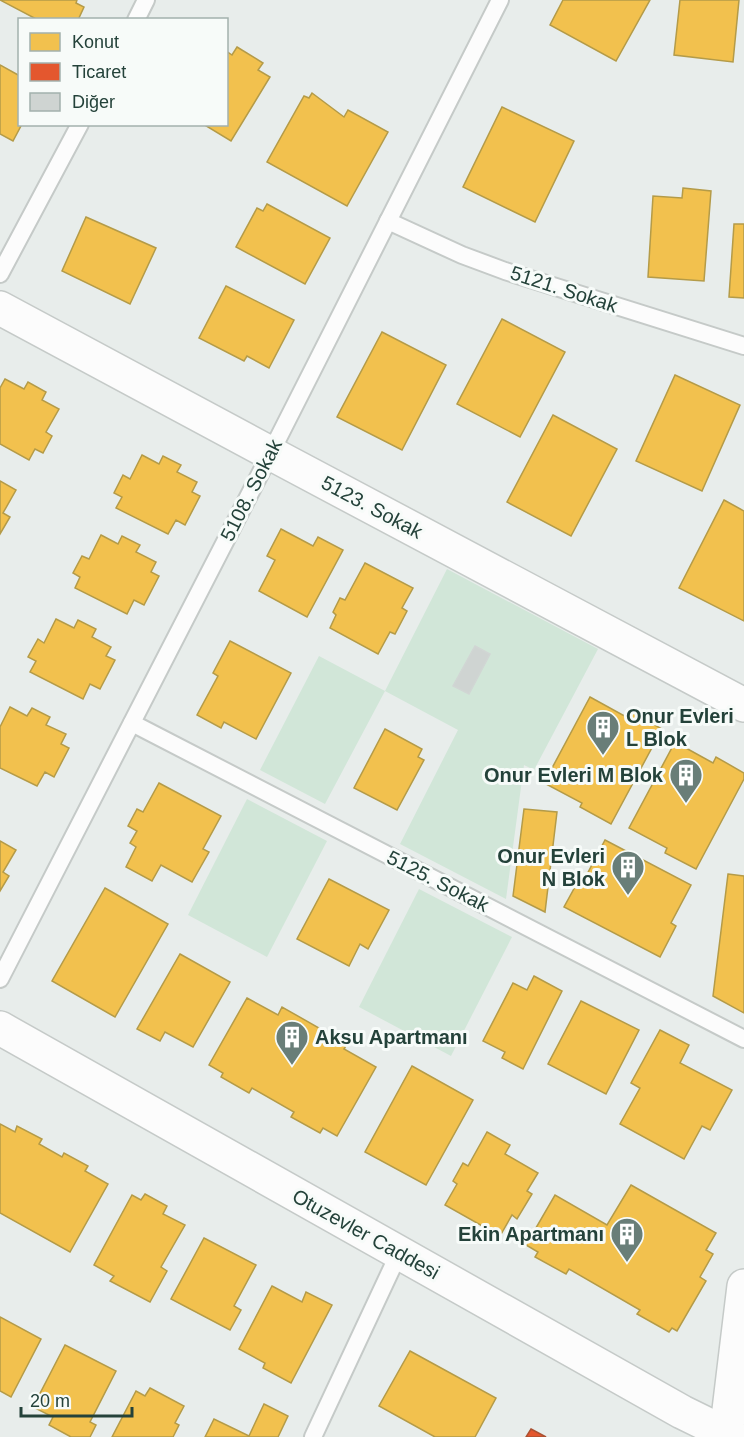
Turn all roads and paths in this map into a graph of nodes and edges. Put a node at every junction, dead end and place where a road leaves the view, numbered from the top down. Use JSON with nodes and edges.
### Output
{"nodes":[{"id":1,"x":146,"y":0,"type":"edge"},
{"id":2,"x":500,"y":0,"type":"edge"},
{"id":3,"x":137,"y":18,"type":"edge"},
{"id":4,"x":79,"y":126,"type":"edge"},
{"id":5,"x":388,"y":221,"type":"junction"},
{"id":6,"x":0,"y":274,"type":"edge"},
{"id":7,"x":0,"y":308,"type":"edge"},
{"id":8,"x":744,"y":346,"type":"edge"},
{"id":9,"x":270,"y":453,"type":"junction"},
{"id":10,"x":744,"y":705,"type":"edge"},
{"id":11,"x":132,"y":723,"type":"junction"},
{"id":12,"x":0,"y":979,"type":"edge"},
{"id":13,"x":0,"y":1028,"type":"edge"},
{"id":14,"x":744,"y":1039,"type":"edge"},
{"id":15,"x":399,"y":1253,"type":"junction"},
{"id":16,"x":744,"y":1286,"type":"edge"},
{"id":17,"x":676,"y":1424,"type":"edge"},
{"id":18,"x":730,"y":1436,"type":"edge"},
{"id":19,"x":313,"y":1437,"type":"edge"}],
"edges":[{"from":1,"to":3,"type":"lane"},
{"from":2,"to":5,"type":"lane","name":"5108. Sokak"},
{"from":4,"to":6,"type":"lane"},
{"from":5,"to":8,"type":"lane","name":"5121. Sokak"},
{"from":5,"to":9,"type":"lane","name":"5108. Sokak"},
{"from":7,"to":9,"type":"street","name":"5123. Sokak"},
{"from":9,"to":10,"type":"street","name":"5123. Sokak"},
{"from":9,"to":11,"type":"lane","name":"5108. Sokak"},
{"from":11,"to":12,"type":"lane","name":"5108. Sokak"},
{"from":11,"to":14,"type":"lane","name":"5125. Sokak"},
{"from":13,"to":15,"type":"street","name":"Otuzevler Caddesi"},
{"from":15,"to":17,"type":"street","name":"Otuzevler Caddesi"},
{"from":15,"to":19,"type":"lane"},
{"from":16,"to":18,"type":"street"},
{"from":17,"to":18,"type":"street","name":"Otuzevler Caddesi"}]}
